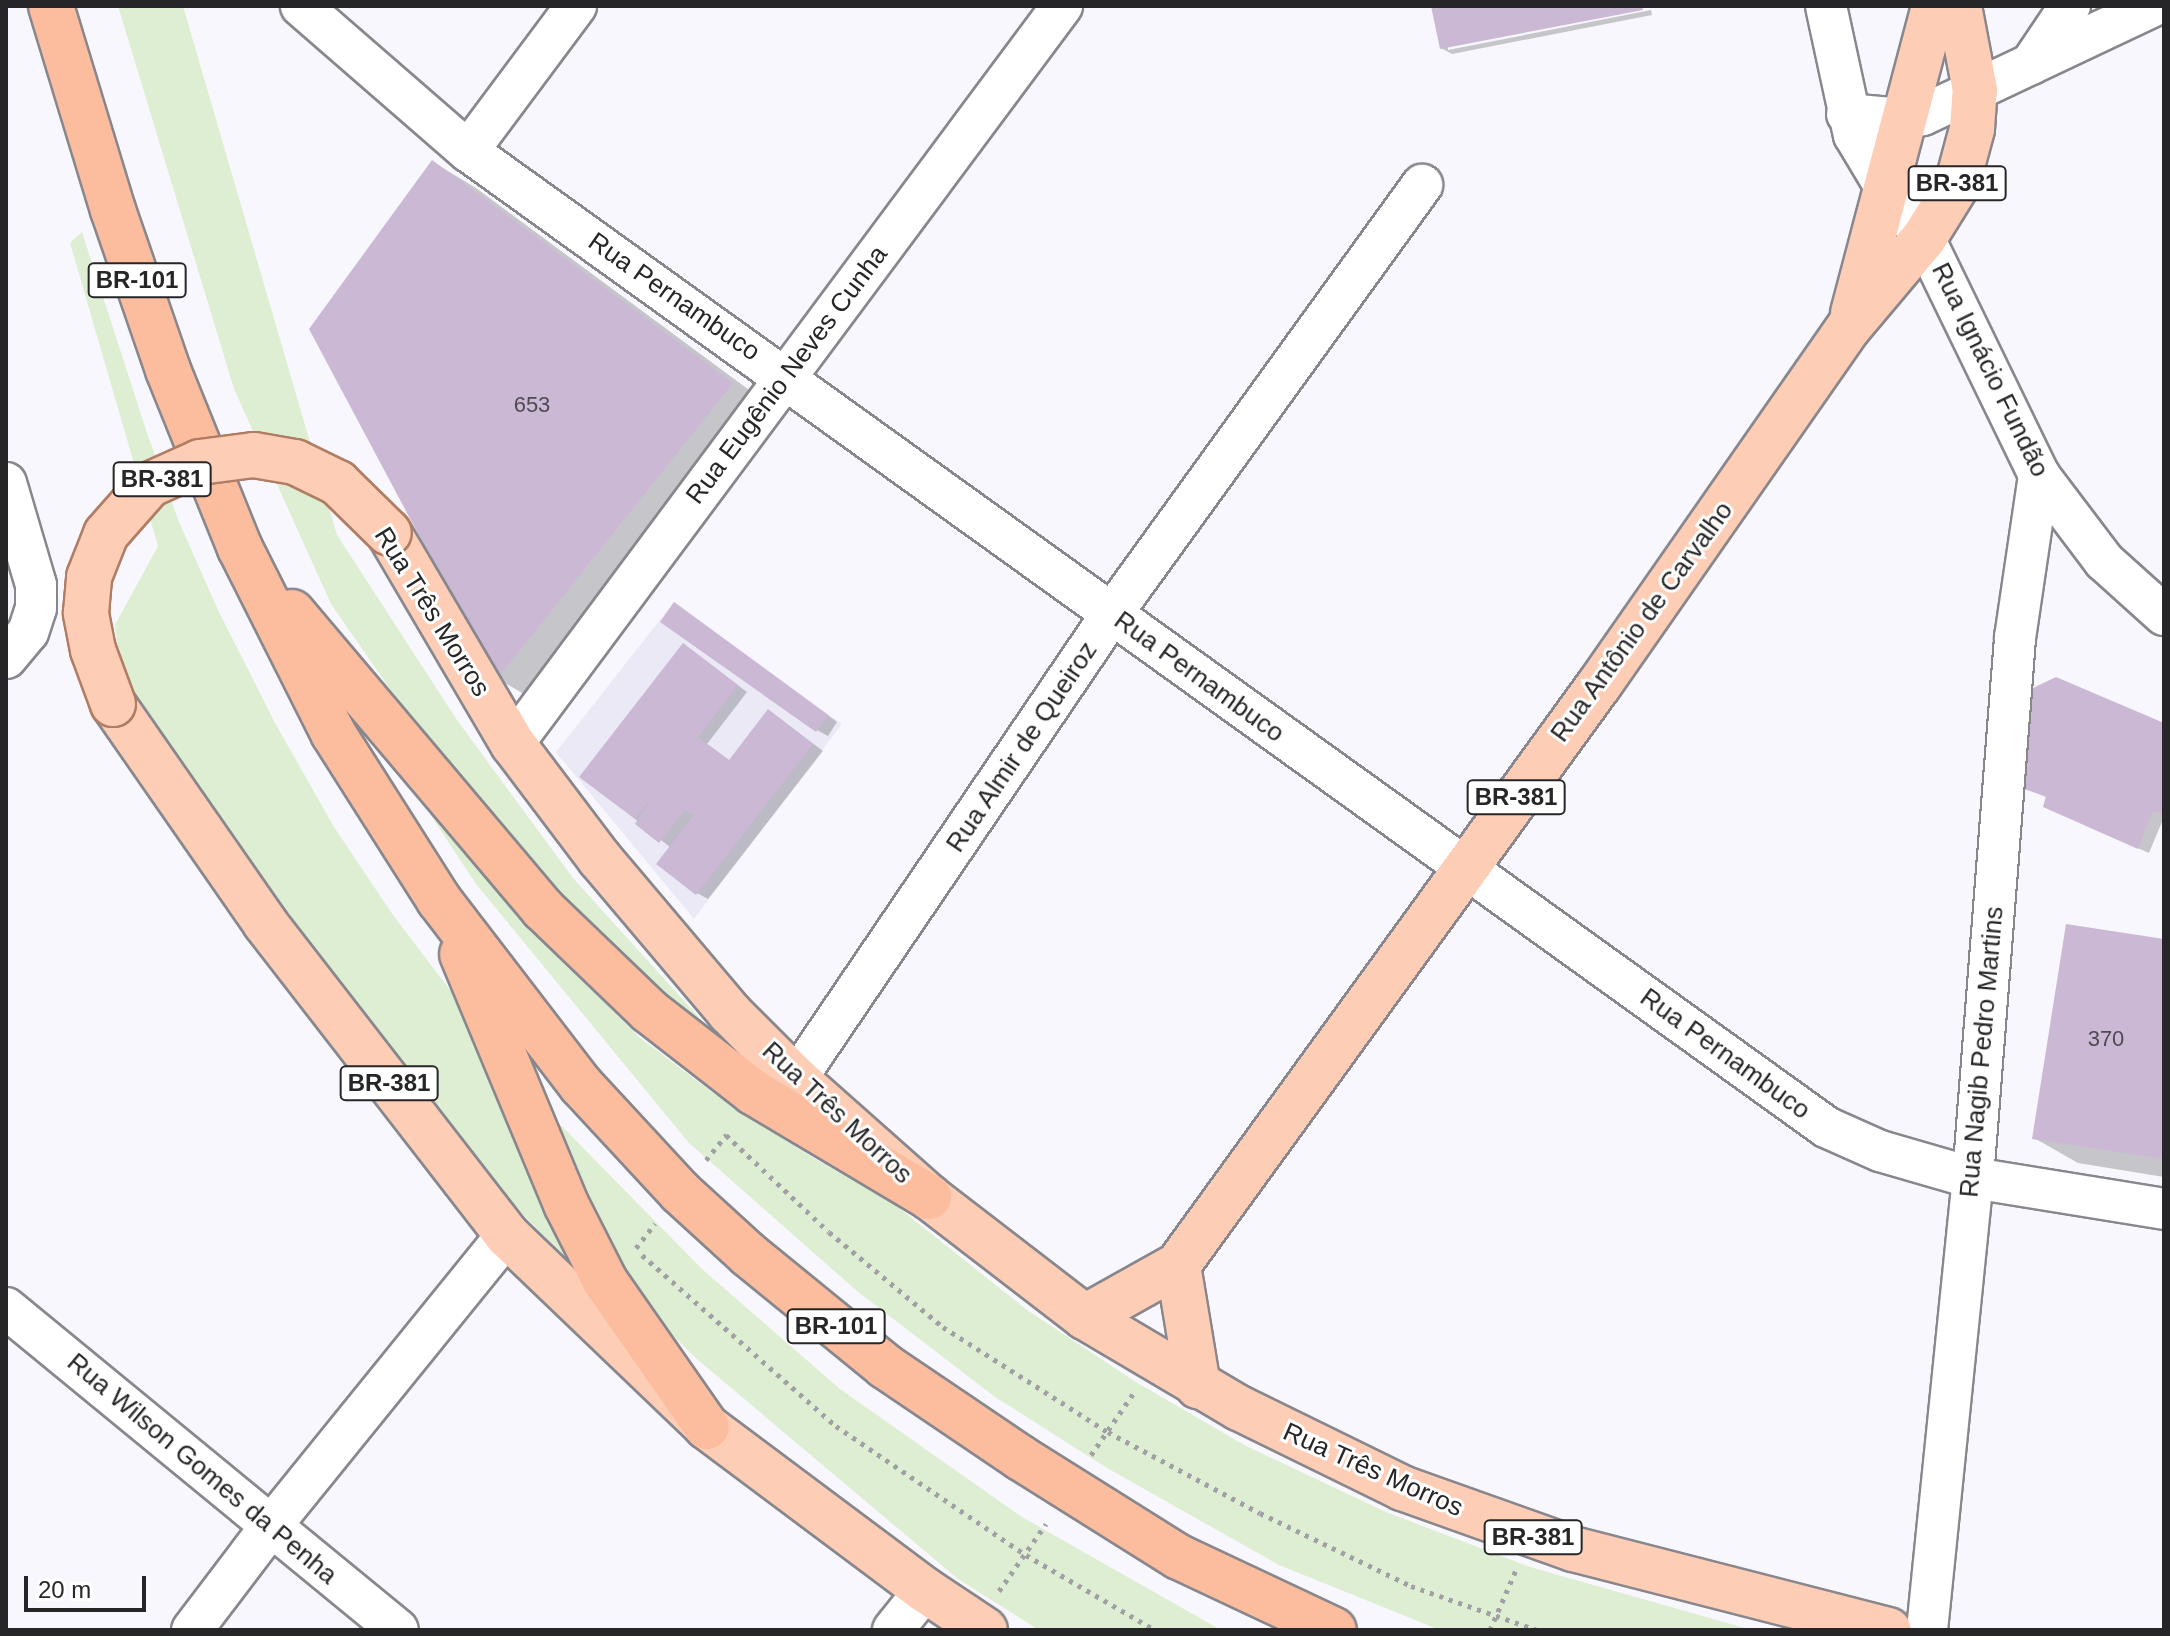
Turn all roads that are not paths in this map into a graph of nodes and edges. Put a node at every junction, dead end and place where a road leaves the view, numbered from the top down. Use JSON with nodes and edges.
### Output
{"nodes":[{"id":1,"x":51,"y":6,"type":"edge"},
{"id":2,"x":301,"y":6,"type":"edge"},
{"id":3,"x":576,"y":6,"type":"edge"},
{"id":4,"x":1062,"y":6,"type":"edge"},
{"id":5,"x":1826,"y":6,"type":"edge"},
{"id":6,"x":1934,"y":6,"type":"edge"},
{"id":7,"x":1959,"y":6,"type":"edge"},
{"id":8,"x":2070,"y":6,"type":"edge"},
{"id":9,"x":2154,"y":6,"type":"edge"},
{"id":10,"x":2031,"y":64,"type":"junction"},
{"id":11,"x":1975,"y":90,"type":"junction"},
{"id":12,"x":1847,"y":114,"type":"junction"},
{"id":13,"x":1902,"y":119,"type":"junction"},
{"id":14,"x":468,"y":151,"type":"junction"},
{"id":15,"x":1422,"y":185,"type":"dead end"},
{"id":16,"x":1887,"y":190,"type":"junction"},
{"id":17,"x":1924,"y":238,"type":"junction"},
{"id":18,"x":1849,"y":327,"type":"junction"},
{"id":19,"x":786,"y":376,"type":"junction"},
{"id":20,"x":2039,"y":475,"type":"junction"},
{"id":21,"x":6,"y":483,"type":"edge"},
{"id":22,"x":240,"y":548,"type":"junction"},
{"id":23,"x":1111,"y":615,"type":"junction"},
{"id":24,"x":2164,"y":615,"type":"edge"},
{"id":25,"x":6,"y":658,"type":"edge"},
{"id":26,"x":513,"y":744,"type":"junction"},
{"id":27,"x":1464,"y":867,"type":"junction"},
{"id":28,"x":439,"y":900,"type":"junction"},
{"id":29,"x":796,"y":1079,"type":"junction"},
{"id":30,"x":1973,"y":1178,"type":"junction"},
{"id":31,"x":929,"y":1197,"type":"junction"},
{"id":32,"x":2164,"y":1209,"type":"edge"},
{"id":33,"x":507,"y":1235,"type":"junction"},
{"id":34,"x":1178,"y":1265,"type":"junction"},
{"id":35,"x":6,"y":1308,"type":"edge"},
{"id":36,"x":1085,"y":1317,"type":"junction"},
{"id":37,"x":1198,"y":1386,"type":"junction"},
{"id":38,"x":707,"y":1427,"type":"junction"},
{"id":39,"x":271,"y":1526,"type":"junction"},
{"id":40,"x":925,"y":1590,"type":"junction"},
{"id":41,"x":192,"y":1630,"type":"edge"},
{"id":42,"x":398,"y":1630,"type":"edge"},
{"id":43,"x":893,"y":1630,"type":"edge"},
{"id":44,"x":985,"y":1630,"type":"edge"},
{"id":45,"x":1334,"y":1630,"type":"edge"},
{"id":46,"x":1889,"y":1630,"type":"edge"},
{"id":47,"x":1927,"y":1630,"type":"edge"}],
"edges":[{"from":1,"to":22,"type":"highway","number":"BR-101"},
{"from":2,"to":14,"type":"street","name":"Rua Pernambuco"},
{"from":3,"to":14,"type":"street"},
{"from":4,"to":19,"type":"street","name":"Rua Eugênio Neves Cunha"},
{"from":5,"to":12,"type":"street","name":"Rua Ignácio Fundão"},
{"from":6,"to":13,"type":"main road","number":"BR-381"},
{"from":7,"to":11,"type":"main road","number":"BR-381"},
{"from":8,"to":10,"type":"street"},
{"from":9,"to":10,"type":"street"},
{"from":10,"to":11,"type":"street"},
{"from":11,"to":13,"type":"street"},
{"from":11,"to":17,"type":"main road","number":"BR-381"},
{"from":12,"to":13,"type":"street"},
{"from":12,"to":16,"type":"street","name":"Rua Ignácio Fundão"},
{"from":13,"to":16,"type":"main road","number":"BR-381"},
{"from":14,"to":19,"type":"street","name":"Rua Pernambuco"},
{"from":15,"to":23,"type":"street","name":"Rua Almir de Queiroz"},
{"from":16,"to":17,"type":"street","name":"Rua Ignácio Fundão"},
{"from":16,"to":18,"type":"main road","number":"BR-381"},
{"from":17,"to":18,"type":"main road","number":"BR-381"},
{"from":17,"to":20,"type":"street","name":"Rua Ignácio Fundão"},
{"from":18,"to":27,"type":"main road","name":"Rua Antônio de Carvalho","number":"BR-381"},
{"from":19,"to":23,"type":"street","name":"Rua Pernambuco"},
{"from":19,"to":26,"type":"street","name":"Rua Eugênio Neves Cunha"},
{"from":20,"to":24,"type":"street","name":"Rua Ignácio Fundão"},
{"from":20,"to":30,"type":"street","name":"Rua Nagib Pedro Martins"},
{"from":21,"to":25,"type":"street"},
{"from":22,"to":28,"type":"highway","number":"BR-101"},
{"from":22,"to":31,"type":"highway"},
{"from":23,"to":27,"type":"street","name":"Rua Pernambuco"},
{"from":23,"to":29,"type":"street","name":"Rua Almir de Queiroz"},
{"from":26,"to":29,"type":"main road","name":"Rua Três Morros","number":"BR-381"},
{"from":26,"to":33,"type":"main road","name":"Rua Três Morros","number":"BR-381","bridge":true},
{"from":27,"to":30,"type":"street","name":"Rua Pernambuco"},
{"from":27,"to":34,"type":"main road","name":"Rua Antônio de Carvalho","number":"BR-381"},
{"from":28,"to":38,"type":"highway"},
{"from":28,"to":45,"type":"highway","number":"BR-101"},
{"from":29,"to":31,"type":"main road","name":"Rua Três Morros","number":"BR-381"},
{"from":30,"to":32,"type":"street","name":"Rua Pernambuco"},
{"from":30,"to":47,"type":"street","name":"Rua Nagib Pedro Martins"},
{"from":31,"to":36,"type":"main road","name":"Rua Três Morros","number":"BR-381"},
{"from":33,"to":38,"type":"main road","name":"Rua Três Morros","number":"BR-381"},
{"from":33,"to":39,"type":"street"},
{"from":34,"to":36,"type":"main road","name":"Rua Antônio de Carvalho","number":"BR-381"},
{"from":34,"to":37,"type":"main road"},
{"from":35,"to":39,"type":"street","name":"Rua Wilson Gomes da Penha"},
{"from":36,"to":37,"type":"main road","name":"Rua Três Morros","number":"BR-381"},
{"from":37,"to":46,"type":"main road","name":"Rua Três Morros","number":"BR-381"},
{"from":38,"to":40,"type":"main road","name":"Rua Três Morros","number":"BR-381"},
{"from":39,"to":41,"type":"street"},
{"from":39,"to":42,"type":"street","name":"Rua Wilson Gomes da Penha"},
{"from":40,"to":43,"type":"street"},
{"from":40,"to":44,"type":"main road","name":"Rua Três Morros","number":"BR-381"}]}
